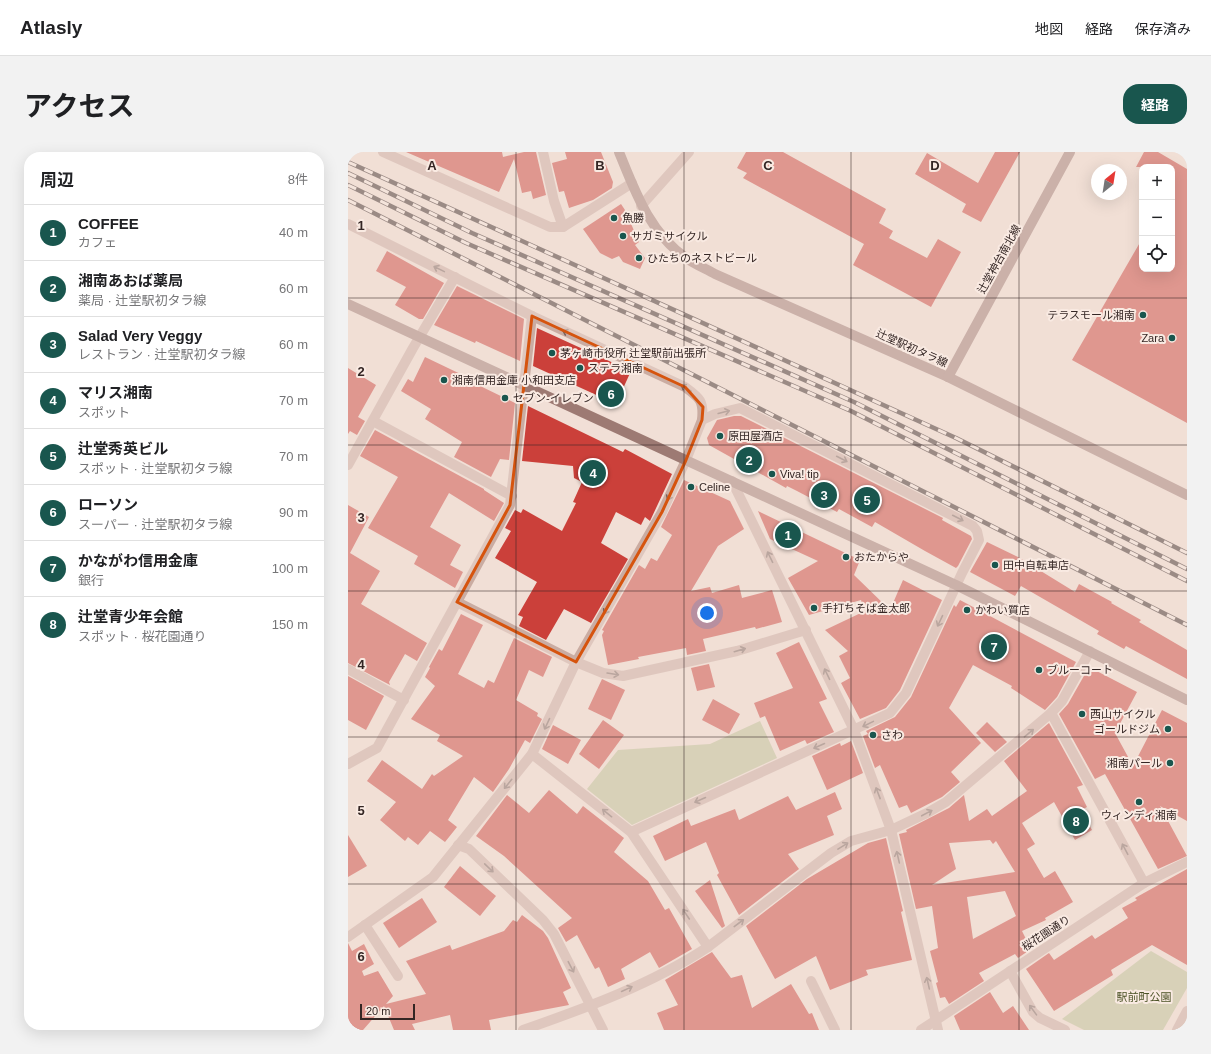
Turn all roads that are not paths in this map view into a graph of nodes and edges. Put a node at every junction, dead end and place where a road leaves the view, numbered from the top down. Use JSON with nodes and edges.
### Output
{"nodes":[{"id":1,"x":543,"y":152,"type":"edge"},
{"id":2,"x":619,"y":152,"type":"edge"},
{"id":3,"x":689,"y":152,"type":"edge"},
{"id":4,"x":1070,"y":152,"type":"edge"},
{"id":5,"x":387,"y":153,"type":"edge"},
{"id":6,"x":632,"y":184,"type":"junction"},
{"id":7,"x":641,"y":206,"type":"junction"},
{"id":8,"x":348,"y":224,"type":"edge"},
{"id":9,"x":563,"y":227,"type":"junction"},
{"id":10,"x":455,"y":277,"type":"junction"},
{"id":11,"x":348,"y":304,"type":"edge"},
{"id":12,"x":532,"y":316,"type":"junction"},
{"id":13,"x":420,"y":337,"type":"junction"},
{"id":14,"x":948,"y":376,"type":"junction"},
{"id":15,"x":523,"y":384,"type":"junction"},
{"id":16,"x":702,"y":420,"type":"junction"},
{"id":17,"x":373,"y":421,"type":"junction"},
{"id":18,"x":686,"y":460,"type":"junction"},
{"id":19,"x":348,"y":465,"type":"edge"},
{"id":20,"x":732,"y":481,"type":"junction"},
{"id":21,"x":1187,"y":495,"type":"edge"},
{"id":22,"x":512,"y":496,"type":"junction"},
{"id":23,"x":956,"y":585,"type":"junction"},
{"id":24,"x":458,"y":602,"type":"junction"},
{"id":25,"x":806,"y":630,"type":"junction"},
{"id":26,"x":1090,"y":651,"type":"junction"},
{"id":27,"x":576,"y":662,"type":"junction"},
{"id":28,"x":348,"y":669,"type":"edge"},
{"id":29,"x":404,"y":700,"type":"junction"},
{"id":30,"x":1187,"y":700,"type":"edge"},
{"id":31,"x":1051,"y":714,"type":"junction"},
{"id":32,"x":854,"y":730,"type":"junction"},
{"id":33,"x":532,"y":754,"type":"junction"},
{"id":34,"x":348,"y":764,"type":"edge"},
{"id":35,"x":892,"y":830,"type":"junction"},
{"id":36,"x":631,"y":832,"type":"junction"},
{"id":37,"x":458,"y":845,"type":"junction"},
{"id":38,"x":1187,"y":862,"type":"edge"},
{"id":39,"x":1144,"y":883,"type":"junction"},
{"id":40,"x":365,"y":925,"type":"junction"},
{"id":41,"x":348,"y":938,"type":"edge"},
{"id":42,"x":708,"y":947,"type":"junction"},
{"id":43,"x":1010,"y":971,"type":"junction"},
{"id":44,"x":398,"y":976,"type":"dead end"},
{"id":45,"x":811,"y":981,"type":"dead end"},
{"id":46,"x":592,"y":1006,"type":"junction"},
{"id":47,"x":1187,"y":1012,"type":"edge"},
{"id":48,"x":937,"y":1026,"type":"edge"},
{"id":49,"x":523,"y":1030,"type":"edge"},
{"id":50,"x":603,"y":1030,"type":"edge"},
{"id":51,"x":835,"y":1030,"type":"edge"},
{"id":52,"x":921,"y":1030,"type":"edge"},
{"id":53,"x":1065,"y":1030,"type":"edge"},
{"id":54,"x":1177,"y":1030,"type":"edge"}],
"edges":[{"from":1,"to":9,"type":"street"},
{"from":2,"to":6,"type":"street","name":"辻堂駅初タラ線"},
{"from":3,"to":7,"type":"street"},
{"from":4,"to":14,"type":"street","name":"辻堂神台南北線"},
{"from":5,"to":9,"type":"street"},
{"from":6,"to":7,"type":"street","name":"辻堂駅初タラ線"},
{"from":6,"to":9,"type":"street"},
{"from":7,"to":14,"type":"street","name":"辻堂駅初タラ線"},
{"from":10,"to":8,"type":"street","one_way":true},
{"from":10,"to":12,"type":"street"},
{"from":10,"to":13,"type":"street"},
{"from":11,"to":13,"type":"street"},
{"from":12,"to":15,"type":"street"},
{"from":16,"to":12,"type":"street","one_way":true},
{"from":13,"to":15,"type":"street"},
{"from":13,"to":17,"type":"street"},
{"from":14,"to":21,"type":"street","name":"辻堂駅初タラ線"},
{"from":15,"to":18,"type":"street"},
{"from":15,"to":22,"type":"street"},
{"from":16,"to":18,"type":"street"},
{"from":16,"to":23,"type":"street","one_way":true},
{"from":17,"to":19,"type":"street"},
{"from":17,"to":22,"type":"street"},
{"from":18,"to":20,"type":"street"},
{"from":18,"to":27,"type":"street","one_way":true},
{"from":20,"to":23,"type":"street"},
{"from":25,"to":20,"type":"street","one_way":true},
{"from":22,"to":24,"type":"street"},
{"from":23,"to":26,"type":"street"},
{"from":23,"to":32,"type":"street","one_way":true},
{"from":24,"to":27,"type":"street"},
{"from":24,"to":29,"type":"street"},
{"from":27,"to":25,"type":"street","one_way":true},
{"from":32,"to":25,"type":"street","one_way":true},
{"from":26,"to":30,"type":"street"},
{"from":26,"to":31,"type":"street"},
{"from":27,"to":33,"type":"street","one_way":true},
{"from":28,"to":29,"type":"street"},
{"from":29,"to":34,"type":"street"},
{"from":35,"to":31,"type":"street","one_way":true},
{"from":39,"to":31,"type":"street","one_way":true},
{"from":35,"to":32,"type":"street","one_way":true},
{"from":32,"to":36,"type":"street","one_way":true},
{"from":36,"to":33,"type":"street","one_way":true},
{"from":33,"to":37,"type":"street","one_way":true},
{"from":42,"to":35,"type":"street","one_way":true},
{"from":48,"to":35,"type":"street","one_way":true},
{"from":42,"to":36,"type":"street","one_way":true},
{"from":37,"to":40,"type":"street"},
{"from":37,"to":46,"type":"street","one_way":true},
{"from":38,"to":39,"type":"street","name":"桜花園通り"},
{"from":39,"to":43,"type":"street","name":"桜花園通り"},
{"from":40,"to":41,"type":"street"},
{"from":40,"to":44,"type":"street"},
{"from":46,"to":42,"type":"street","one_way":true},
{"from":43,"to":48,"type":"street","name":"桜花園通り"},
{"from":53,"to":43,"type":"street","one_way":true},
{"from":45,"to":51,"type":"street"},
{"from":46,"to":49,"type":"street"},
{"from":46,"to":50,"type":"street"},
{"from":47,"to":54,"type":"street"},
{"from":48,"to":52,"type":"street","name":"桜花園通り"}]}
